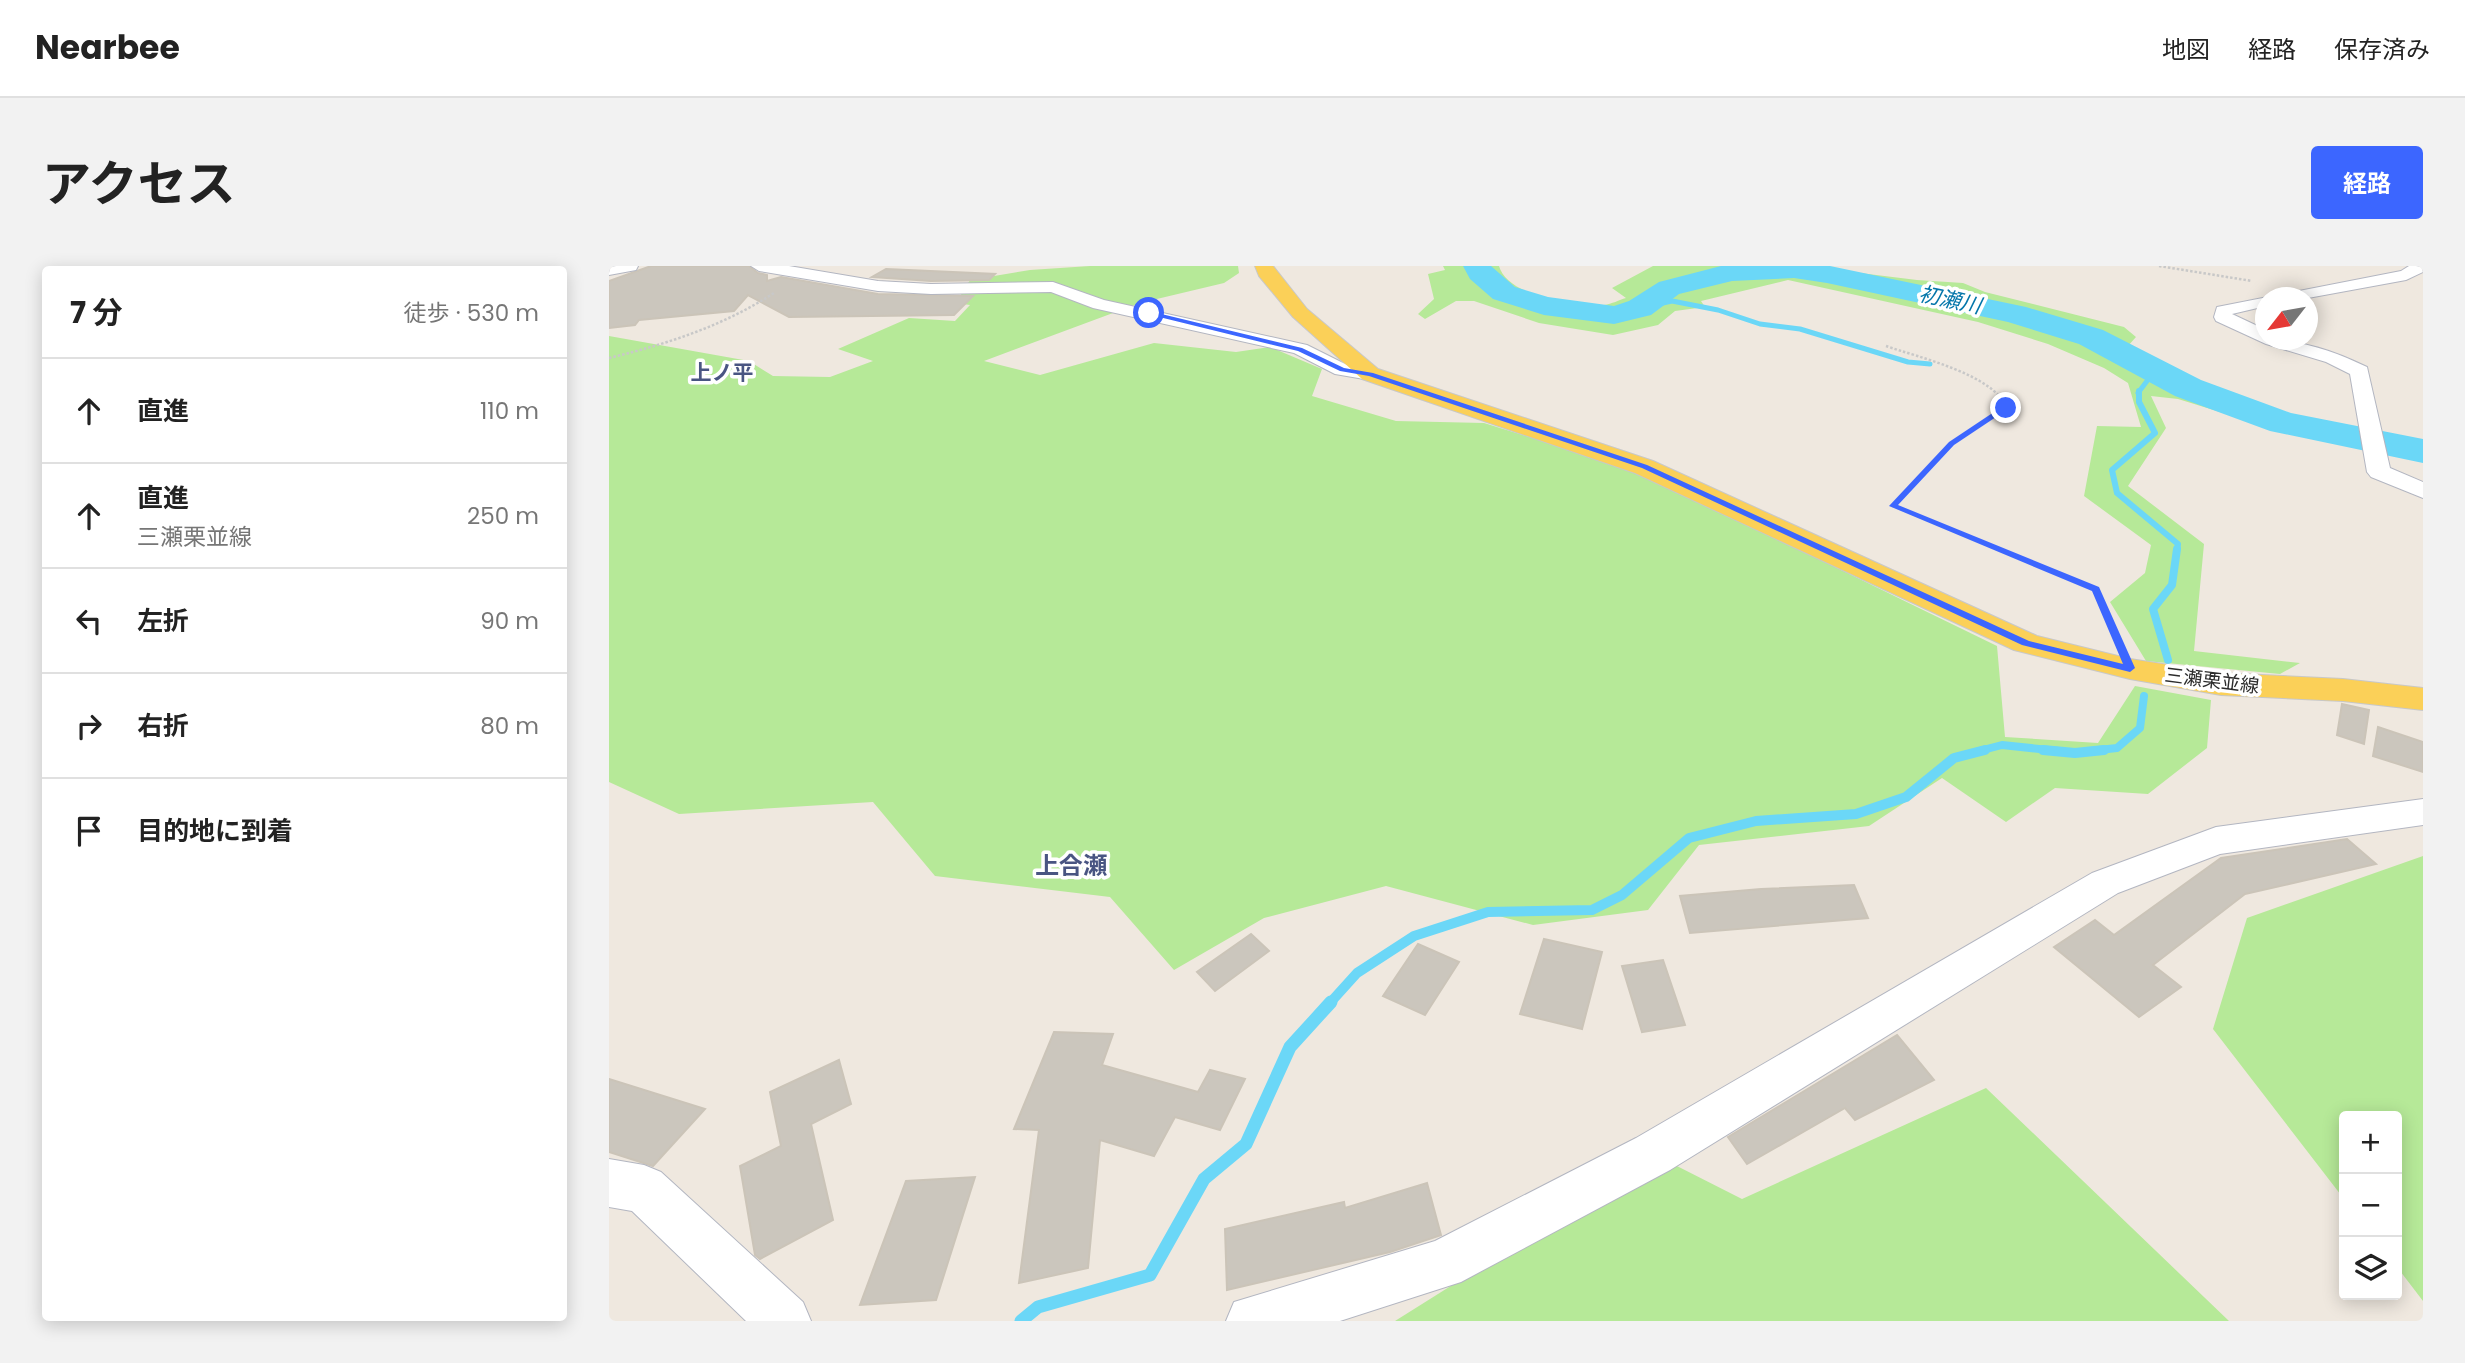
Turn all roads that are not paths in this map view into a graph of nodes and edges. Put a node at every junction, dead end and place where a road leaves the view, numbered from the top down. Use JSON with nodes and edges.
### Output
{"nodes":[{"id":1,"x":630,"y":266,"type":"edge"},
{"id":2,"x":759,"y":266,"type":"edge"},
{"id":3,"x":1264,"y":266,"type":"edge"},
{"id":4,"x":2421,"y":266,"type":"edge"},
{"id":5,"x":609,"y":270,"type":"edge"},
{"id":6,"x":2318,"y":290,"type":"edge"},
{"id":7,"x":2255,"y":303,"type":"edge"},
{"id":8,"x":2255,"y":332,"type":"edge"},
{"id":9,"x":2306,"y":350,"type":"edge"},
{"id":10,"x":1370,"y":374,"type":"junction"},
{"id":11,"x":2423,"y":491,"type":"edge"},
{"id":12,"x":2423,"y":699,"type":"edge"},
{"id":13,"x":2423,"y":812,"type":"edge"},
{"id":14,"x":609,"y":1183,"type":"edge"},
{"id":15,"x":784,"y":1321,"type":"edge"},
{"id":16,"x":1253,"y":1321,"type":"edge"}],
"edges":[{"from":1,"to":5,"type":"street"},
{"from":2,"to":10,"type":"street"},
{"from":3,"to":10,"type":"main road","name":"三瀬栗並線"},
{"from":4,"to":6,"type":"street"},
{"from":7,"to":8,"type":"street"},
{"from":9,"to":11,"type":"street"},
{"from":10,"to":12,"type":"main road","name":"三瀬栗並線"},
{"from":13,"to":16,"type":"street"},
{"from":14,"to":15,"type":"street"}]}
